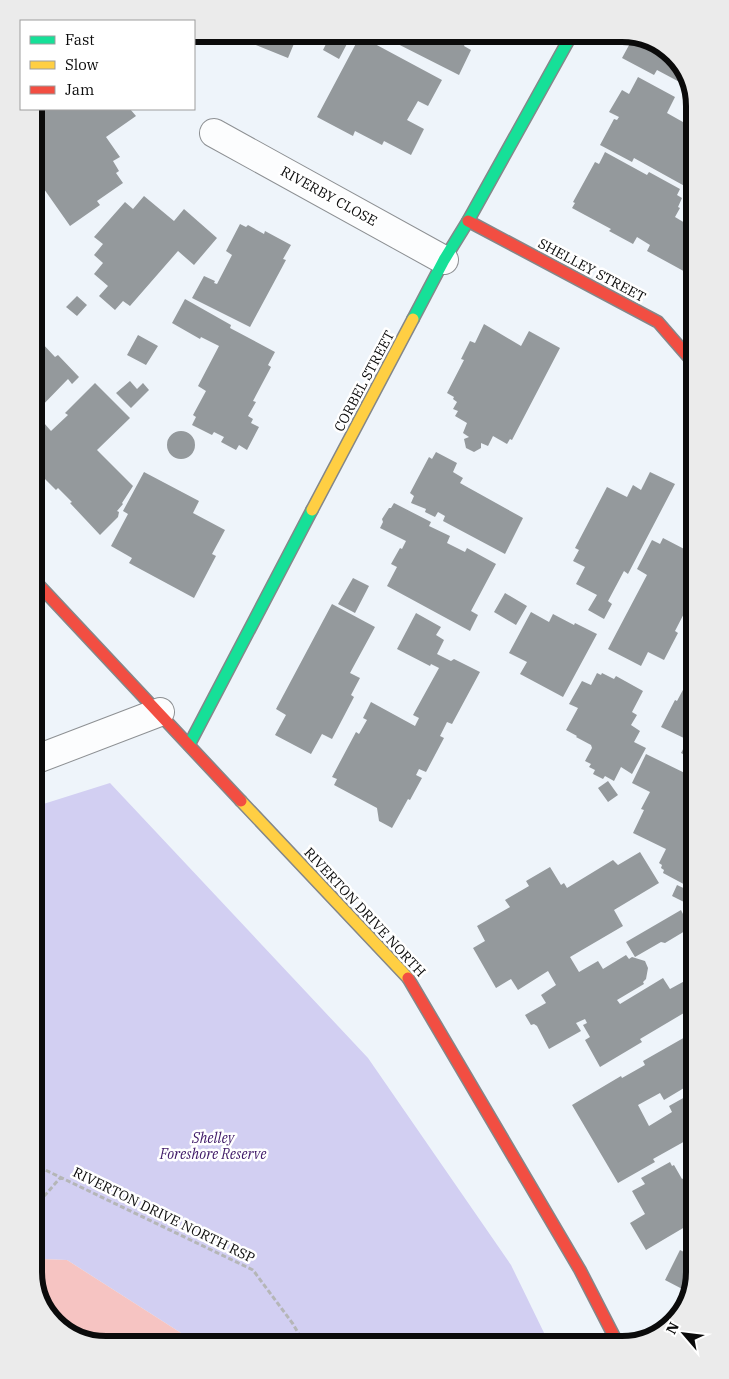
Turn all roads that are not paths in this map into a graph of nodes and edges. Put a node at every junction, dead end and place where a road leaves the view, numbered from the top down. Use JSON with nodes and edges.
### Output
{"nodes":[{"id":1,"x":567,"y":43,"type":"edge"},
{"id":2,"x":214,"y":133,"type":"dead end"},
{"id":3,"x":468,"y":221,"type":"junction"},
{"id":4,"x":444,"y":260,"type":"junction"},
{"id":5,"x":686,"y":354,"type":"edge"},
{"id":6,"x":43,"y":589,"type":"edge"},
{"id":7,"x":160,"y":712,"type":"junction"},
{"id":8,"x":189,"y":745,"type":"junction"},
{"id":9,"x":42,"y":757,"type":"edge"},
{"id":10,"x":614,"y":1336,"type":"edge"}],
"edges":[{"from":1,"to":3,"type":"street","name":"CORBEL STREET"},
{"from":2,"to":4,"type":"street","name":"RIVERBY CLOSE"},
{"from":3,"to":4,"type":"street","name":"CORBEL STREET"},
{"from":3,"to":5,"type":"street","name":"SHELLEY STREET"},
{"from":4,"to":8,"type":"street","name":"CORBEL STREET"},
{"from":6,"to":7,"type":"street","name":"RIVERTON DRIVE NORTH"},
{"from":7,"to":8,"type":"street","name":"RIVERTON DRIVE NORTH"},
{"from":7,"to":9,"type":"street"},
{"from":8,"to":10,"type":"street","name":"RIVERTON DRIVE NORTH"}]}
